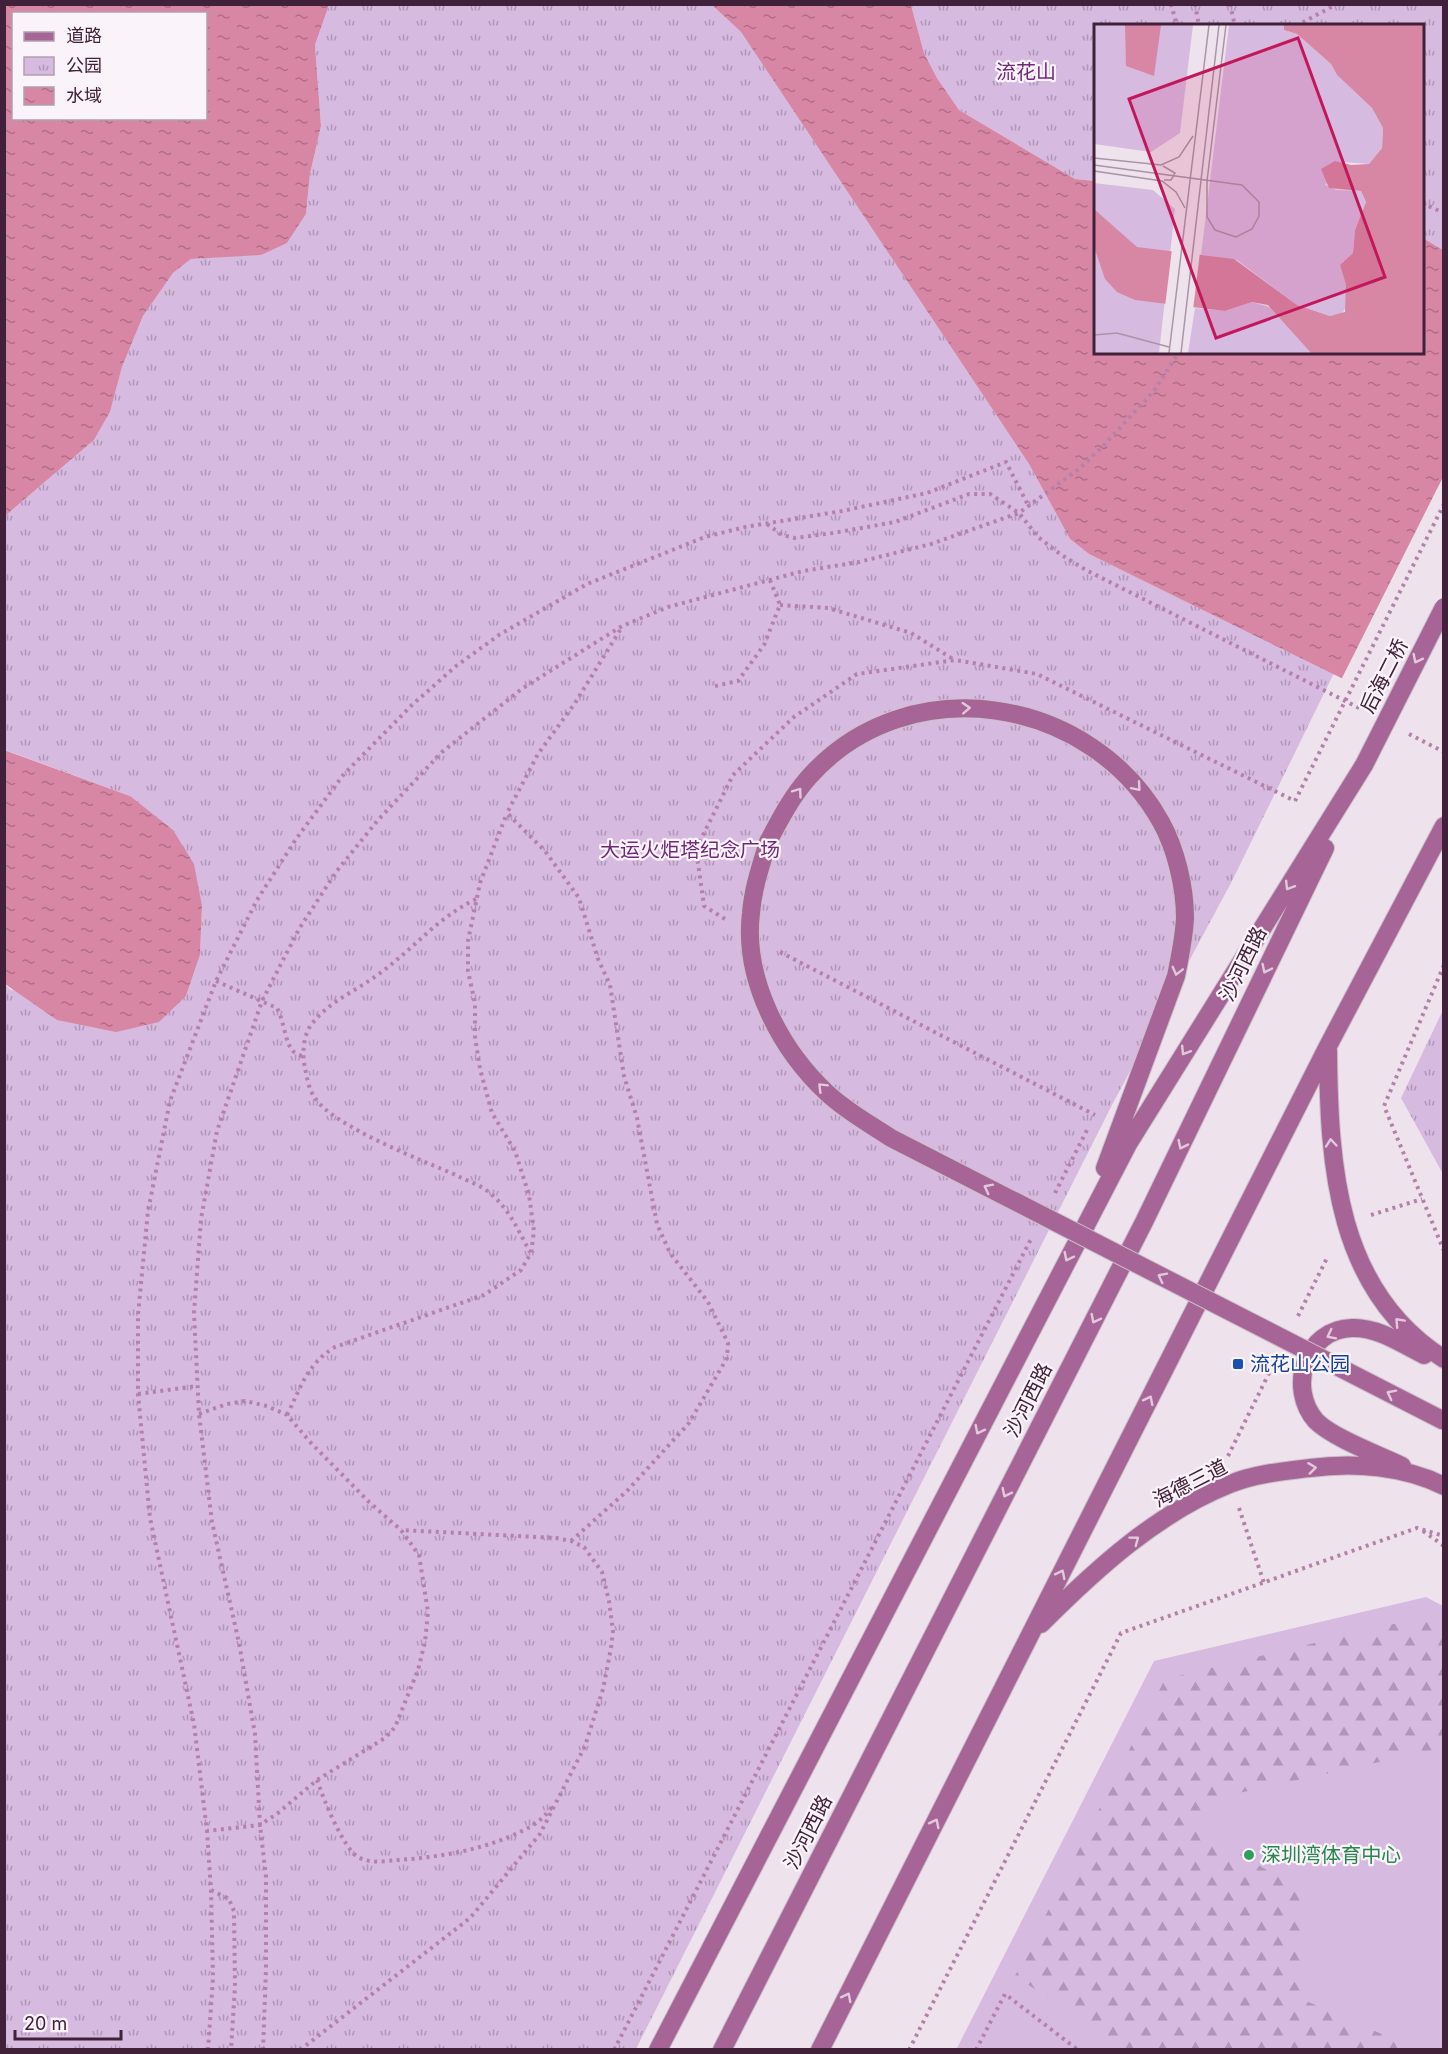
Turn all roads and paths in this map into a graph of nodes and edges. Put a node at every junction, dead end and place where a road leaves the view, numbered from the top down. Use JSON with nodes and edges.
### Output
{"nodes":[{"id":1,"x":1172,"y":4,"type":"edge"},
{"id":2,"x":1195,"y":4,"type":"edge"},
{"id":3,"x":1230,"y":4,"type":"edge"},
{"id":4,"x":1337,"y":4,"type":"edge"},
{"id":5,"x":1177,"y":24,"type":"edge"},
{"id":6,"x":1199,"y":24,"type":"edge"},
{"id":7,"x":1234,"y":24,"type":"edge"},
{"id":8,"x":1300,"y":24,"type":"edge"},
{"id":9,"x":1424,"y":204,"type":"edge"},
{"id":10,"x":1443,"y":213,"type":"edge"},
{"id":11,"x":1178,"y":354,"type":"edge"},
{"id":12,"x":1443,"y":504,"type":"edge"},
{"id":13,"x":1029,"y":507,"type":"junction"},
{"id":14,"x":1020,"y":513,"type":"junction"},
{"id":15,"x":766,"y":524,"type":"junction"},
{"id":16,"x":770,"y":580,"type":"junction"},
{"id":17,"x":780,"y":605,"type":"junction"},
{"id":18,"x":1443,"y":607,"type":"edge"},
{"id":19,"x":622,"y":626,"type":"junction"},
{"id":20,"x":955,"y":660,"type":"junction"},
{"id":21,"x":715,"y":686,"type":"dead end"},
{"id":22,"x":1367,"y":712,"type":"dead end"},
{"id":23,"x":1364,"y":765,"type":"junction"},
{"id":24,"x":507,"y":813,"type":"junction"},
{"id":25,"x":1443,"y":826,"type":"edge"},
{"id":26,"x":476,"y":899,"type":"junction"},
{"id":27,"x":734,"y":924,"type":"dead end"},
{"id":28,"x":776,"y":949,"type":"dead end"},
{"id":29,"x":1443,"y":965,"type":"edge"},
{"id":30,"x":216,"y":981,"type":"junction"},
{"id":31,"x":262,"y":1001,"type":"junction"},
{"id":32,"x":1328,"y":1046,"type":"junction"},
{"id":33,"x":302,"y":1056,"type":"junction"},
{"id":34,"x":1422,"y":1199,"type":"junction"},
{"id":35,"x":1052,"y":1200,"type":"dead end"},
{"id":36,"x":1345,"y":1222,"type":"junction"},
{"id":37,"x":1084,"y":1226,"type":"junction"},
{"id":38,"x":1035,"y":1232,"type":"dead end"},
{"id":39,"x":1443,"y":1251,"type":"edge"},
{"id":40,"x":531,"y":1253,"type":"junction"},
{"id":41,"x":1443,"y":1362,"type":"edge"},
{"id":42,"x":197,"y":1386,"type":"junction"},
{"id":43,"x":138,"y":1394,"type":"junction"},
{"id":44,"x":199,"y":1414,"type":"junction"},
{"id":45,"x":287,"y":1415,"type":"junction"},
{"id":46,"x":1443,"y":1421,"type":"edge"},
{"id":47,"x":1435,"y":1482,"type":"edge"},
{"id":48,"x":1231,"y":1483,"type":"junction"},
{"id":49,"x":1417,"y":1528,"type":"junction"},
{"id":50,"x":401,"y":1530,"type":"junction"},
{"id":51,"x":1443,"y":1536,"type":"edge"},
{"id":52,"x":571,"y":1541,"type":"junction"},
{"id":53,"x":1443,"y":1546,"type":"edge"},
{"id":54,"x":1264,"y":1583,"type":"junction"},
{"id":55,"x":1029,"y":1636,"type":"junction"},
{"id":56,"x":317,"y":1780,"type":"junction"},
{"id":57,"x":557,"y":1801,"type":"junction"},
{"id":58,"x":260,"y":1825,"type":"junction"},
{"id":59,"x":207,"y":1831,"type":"junction"},
{"id":60,"x":212,"y":1890,"type":"junction"},
{"id":61,"x":208,"y":2049,"type":"edge"},
{"id":62,"x":231,"y":2049,"type":"edge"},
{"id":63,"x":263,"y":2049,"type":"edge"},
{"id":64,"x":300,"y":2049,"type":"edge"},
{"id":65,"x":614,"y":2049,"type":"edge"},
{"id":66,"x":658,"y":2049,"type":"edge"},
{"id":67,"x":722,"y":2049,"type":"edge"},
{"id":68,"x":820,"y":2049,"type":"edge"},
{"id":69,"x":909,"y":2049,"type":"edge"},
{"id":70,"x":976,"y":2049,"type":"edge"},
{"id":71,"x":1078,"y":2049,"type":"edge"}],
"edges":[{"from":1,"to":5,"type":"path"},
{"from":2,"to":6,"type":"path"},
{"from":3,"to":7,"type":"path"},
{"from":4,"to":8,"type":"path"},
{"from":9,"to":10,"type":"path"},
{"from":11,"to":13,"type":"path"},
{"from":12,"to":20,"type":"path","bridge":true},
{"from":13,"to":14,"type":"path"},
{"from":13,"to":15,"type":"path"},
{"from":14,"to":15,"type":"path"},
{"from":14,"to":16,"type":"path"},
{"from":14,"to":22,"type":"path"},
{"from":15,"to":30,"type":"path"},
{"from":16,"to":17,"type":"path"},
{"from":16,"to":19,"type":"path"},
{"from":17,"to":20,"type":"path"},
{"from":17,"to":21,"type":"path"},
{"from":18,"to":23,"type":"main road","name":"后海二桥","one_way":true,"bridge":true},
{"from":19,"to":24,"type":"path"},
{"from":19,"to":31,"type":"path"},
{"from":20,"to":27,"type":"path"},
{"from":23,"to":37,"type":"main road","one_way":true},
{"from":23,"to":67,"type":"main road","name":"沙河西路","one_way":true},
{"from":24,"to":26,"type":"path"},
{"from":24,"to":52,"type":"path"},
{"from":25,"to":32,"type":"main road"},
{"from":26,"to":33,"type":"path"},
{"from":26,"to":40,"type":"path"},
{"from":28,"to":35,"type":"path"},
{"from":29,"to":34,"type":"path"},
{"from":30,"to":31,"type":"path"},
{"from":30,"to":43,"type":"path"},
{"from":31,"to":33,"type":"path"},
{"from":31,"to":42,"type":"path"},
{"from":36,"to":32,"type":"main road","one_way":true},
{"from":55,"to":32,"type":"main road","one_way":true},
{"from":33,"to":40,"type":"path"},
{"from":34,"to":36,"type":"path"},
{"from":34,"to":39,"type":"path"},
{"from":41,"to":36,"type":"main road","one_way":true},
{"from":46,"to":37,"type":"main road","one_way":true,"bridge":true},
{"from":37,"to":66,"type":"main road","one_way":true},
{"from":38,"to":65,"type":"path"},
{"from":40,"to":45,"type":"path"},
{"from":41,"to":47,"type":"main road","one_way":true},
{"from":42,"to":43,"type":"path"},
{"from":42,"to":44,"type":"path"},
{"from":43,"to":59,"type":"path"},
{"from":44,"to":45,"type":"path"},
{"from":44,"to":58,"type":"path"},
{"from":45,"to":50,"type":"path"},
{"from":48,"to":47,"type":"main road","name":"海德三道","one_way":true},
{"from":48,"to":54,"type":"path"},
{"from":55,"to":48,"type":"main road","name":"海德三道","one_way":true},
{"from":49,"to":51,"type":"path"},
{"from":49,"to":53,"type":"path"},
{"from":49,"to":54,"type":"path"},
{"from":50,"to":52,"type":"path"},
{"from":50,"to":56,"type":"path"},
{"from":52,"to":57,"type":"path"},
{"from":54,"to":69,"type":"path"},
{"from":68,"to":55,"type":"main road","one_way":true},
{"from":56,"to":57,"type":"path"},
{"from":56,"to":58,"type":"path"},
{"from":57,"to":64,"type":"path"},
{"from":58,"to":59,"type":"path"},
{"from":58,"to":63,"type":"path"},
{"from":59,"to":60,"type":"path"},
{"from":60,"to":61,"type":"path"},
{"from":60,"to":62,"type":"path"},
{"from":70,"to":71,"type":"path"}]}
